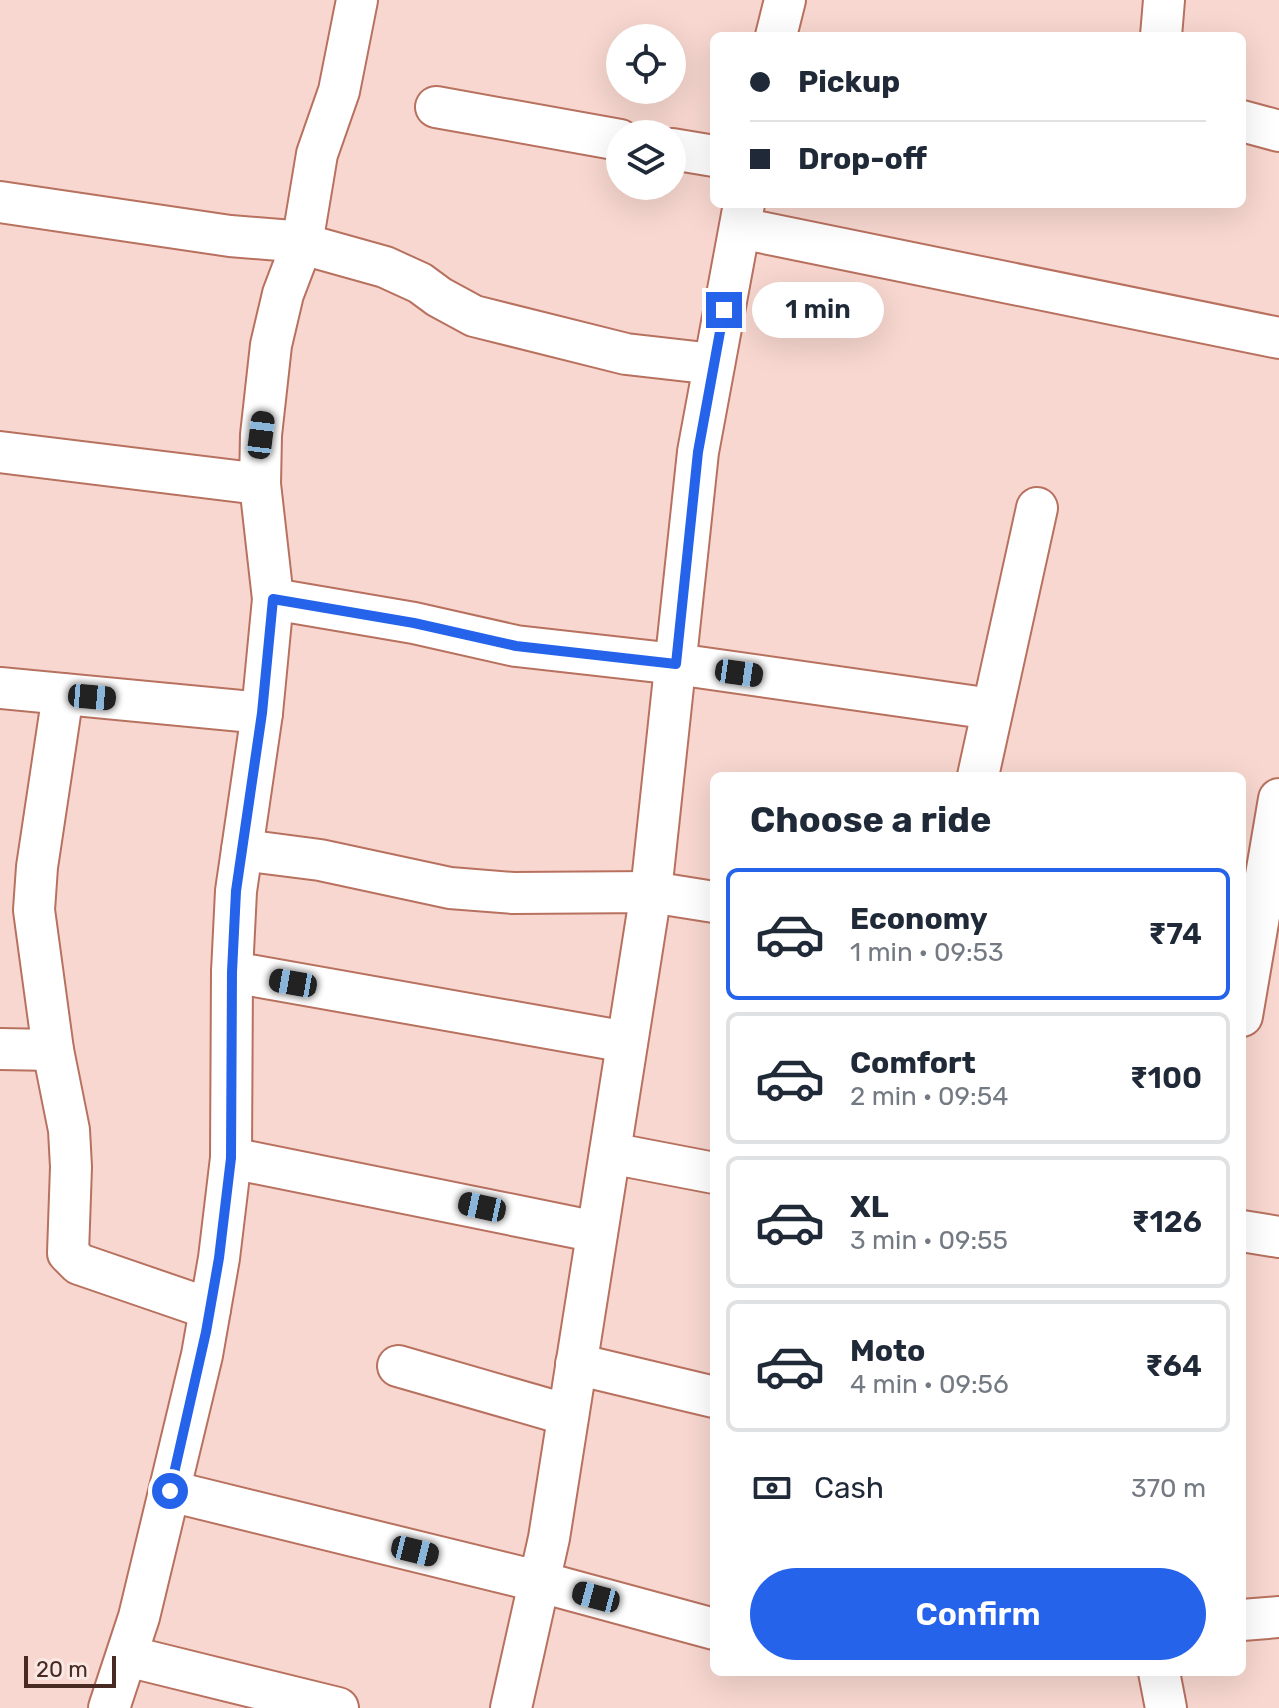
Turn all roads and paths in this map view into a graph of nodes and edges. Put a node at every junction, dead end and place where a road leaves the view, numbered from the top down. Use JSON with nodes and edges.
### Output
{"nodes":[{"id":1,"x":357,"y":0,"type":"edge"},
{"id":2,"x":785,"y":0,"type":"edge"},
{"id":3,"x":1164,"y":0,"type":"edge"},
{"id":4,"x":777,"y":32,"type":"edge"},
{"id":5,"x":1161,"y":32,"type":"edge"},
{"id":6,"x":436,"y":107,"type":"dead end"},
{"id":7,"x":1246,"y":122,"type":"edge"},
{"id":8,"x":1279,"y":131,"type":"edge"},
{"id":9,"x":606,"y":137,"type":"edge"},
{"id":10,"x":686,"y":151,"type":"edge"},
{"id":11,"x":710,"y":155,"type":"edge"},
{"id":12,"x":0,"y":202,"type":"edge"},
{"id":13,"x":742,"y":216,"type":"edge"},
{"id":14,"x":302,"y":244,"type":"junction"},
{"id":15,"x":1279,"y":338,"type":"edge"},
{"id":16,"x":714,"y":364,"type":"junction"},
{"id":17,"x":0,"y":452,"type":"edge"},
{"id":18,"x":260,"y":484,"type":"junction"},
{"id":19,"x":1037,"y":508,"type":"dead end"},
{"id":20,"x":273,"y":599,"type":"junction"},
{"id":21,"x":676,"y":664,"type":"junction"},
{"id":22,"x":0,"y":688,"type":"edge"},
{"id":23,"x":63,"y":694,"type":"junction"},
{"id":24,"x":992,"y":709,"type":"junction"},
{"id":25,"x":262,"y":713,"type":"junction"},
{"id":26,"x":979,"y":772,"type":"edge"},
{"id":27,"x":1279,"y":799,"type":"edge"},
{"id":28,"x":242,"y":850,"type":"junction"},
{"id":29,"x":651,"y":892,"type":"junction"},
{"id":30,"x":710,"y":901,"type":"edge"},
{"id":31,"x":232,"y":972,"type":"junction"},
{"id":32,"x":1253,"y":1001,"type":"edge"},
{"id":33,"x":627,"y":1042,"type":"junction"},
{"id":34,"x":0,"y":1049,"type":"edge"},
{"id":35,"x":53,"y":1050,"type":"junction"},
{"id":36,"x":610,"y":1153,"type":"junction"},
{"id":37,"x":231,"y":1158,"type":"junction"},
{"id":38,"x":710,"y":1172,"type":"edge"},
{"id":39,"x":597,"y":1232,"type":"junction"},
{"id":40,"x":1246,"y":1232,"type":"edge"},
{"id":41,"x":1279,"y":1237,"type":"edge"},
{"id":42,"x":210,"y":1309,"type":"junction"},
{"id":43,"x":576,"y":1364,"type":"junction"},
{"id":44,"x":398,"y":1366,"type":"dead end"},
{"id":45,"x":710,"y":1396,"type":"edge"},
{"id":46,"x":568,"y":1415,"type":"junction"},
{"id":47,"x":170,"y":1491,"type":"junction"},
{"id":48,"x":537,"y":1581,"type":"junction"},
{"id":49,"x":1279,"y":1617,"type":"edge"},
{"id":50,"x":1246,"y":1620,"type":"edge"},
{"id":51,"x":710,"y":1628,"type":"edge"},
{"id":52,"x":127,"y":1656,"type":"junction"},
{"id":53,"x":1160,"y":1676,"type":"edge"},
{"id":54,"x":109,"y":1708,"type":"edge"},
{"id":55,"x":338,"y":1708,"type":"edge"},
{"id":56,"x":511,"y":1708,"type":"edge"},
{"id":57,"x":1166,"y":1708,"type":"edge"}],
"edges":[{"from":1,"to":14,"type":"street"},
{"from":2,"to":4,"type":"street"},
{"from":3,"to":5,"type":"street"},
{"from":6,"to":9,"type":"street"},
{"from":7,"to":8,"type":"street"},
{"from":10,"to":11,"type":"street"},
{"from":12,"to":14,"type":"street"},
{"from":13,"to":15,"type":"street"},
{"from":13,"to":16,"type":"street"},
{"from":14,"to":16,"type":"street"},
{"from":14,"to":18,"type":"street"},
{"from":16,"to":21,"type":"street"},
{"from":17,"to":18,"type":"street"},
{"from":18,"to":20,"type":"street"},
{"from":19,"to":24,"type":"street"},
{"from":20,"to":21,"type":"street"},
{"from":20,"to":25,"type":"street"},
{"from":21,"to":24,"type":"street"},
{"from":21,"to":29,"type":"street"},
{"from":22,"to":23,"type":"street"},
{"from":23,"to":25,"type":"street"},
{"from":23,"to":35,"type":"street"},
{"from":24,"to":26,"type":"street"},
{"from":25,"to":28,"type":"street"},
{"from":27,"to":32,"type":"street"},
{"from":28,"to":29,"type":"street"},
{"from":28,"to":31,"type":"street"},
{"from":29,"to":30,"type":"street"},
{"from":29,"to":33,"type":"street"},
{"from":31,"to":33,"type":"street"},
{"from":31,"to":37,"type":"street"},
{"from":33,"to":36,"type":"street"},
{"from":34,"to":35,"type":"street"},
{"from":35,"to":42,"type":"street"},
{"from":36,"to":38,"type":"street"},
{"from":36,"to":39,"type":"street"},
{"from":37,"to":39,"type":"street"},
{"from":37,"to":42,"type":"street"},
{"from":39,"to":43,"type":"street"},
{"from":40,"to":41,"type":"street"},
{"from":42,"to":47,"type":"street"},
{"from":43,"to":45,"type":"street"},
{"from":43,"to":46,"type":"street"},
{"from":44,"to":46,"type":"street"},
{"from":46,"to":48,"type":"street"},
{"from":47,"to":48,"type":"street"},
{"from":47,"to":52,"type":"street"},
{"from":48,"to":51,"type":"street"},
{"from":48,"to":56,"type":"street"},
{"from":49,"to":50,"type":"street"},
{"from":52,"to":54,"type":"street"},
{"from":52,"to":55,"type":"street"},
{"from":53,"to":57,"type":"street"}]}
